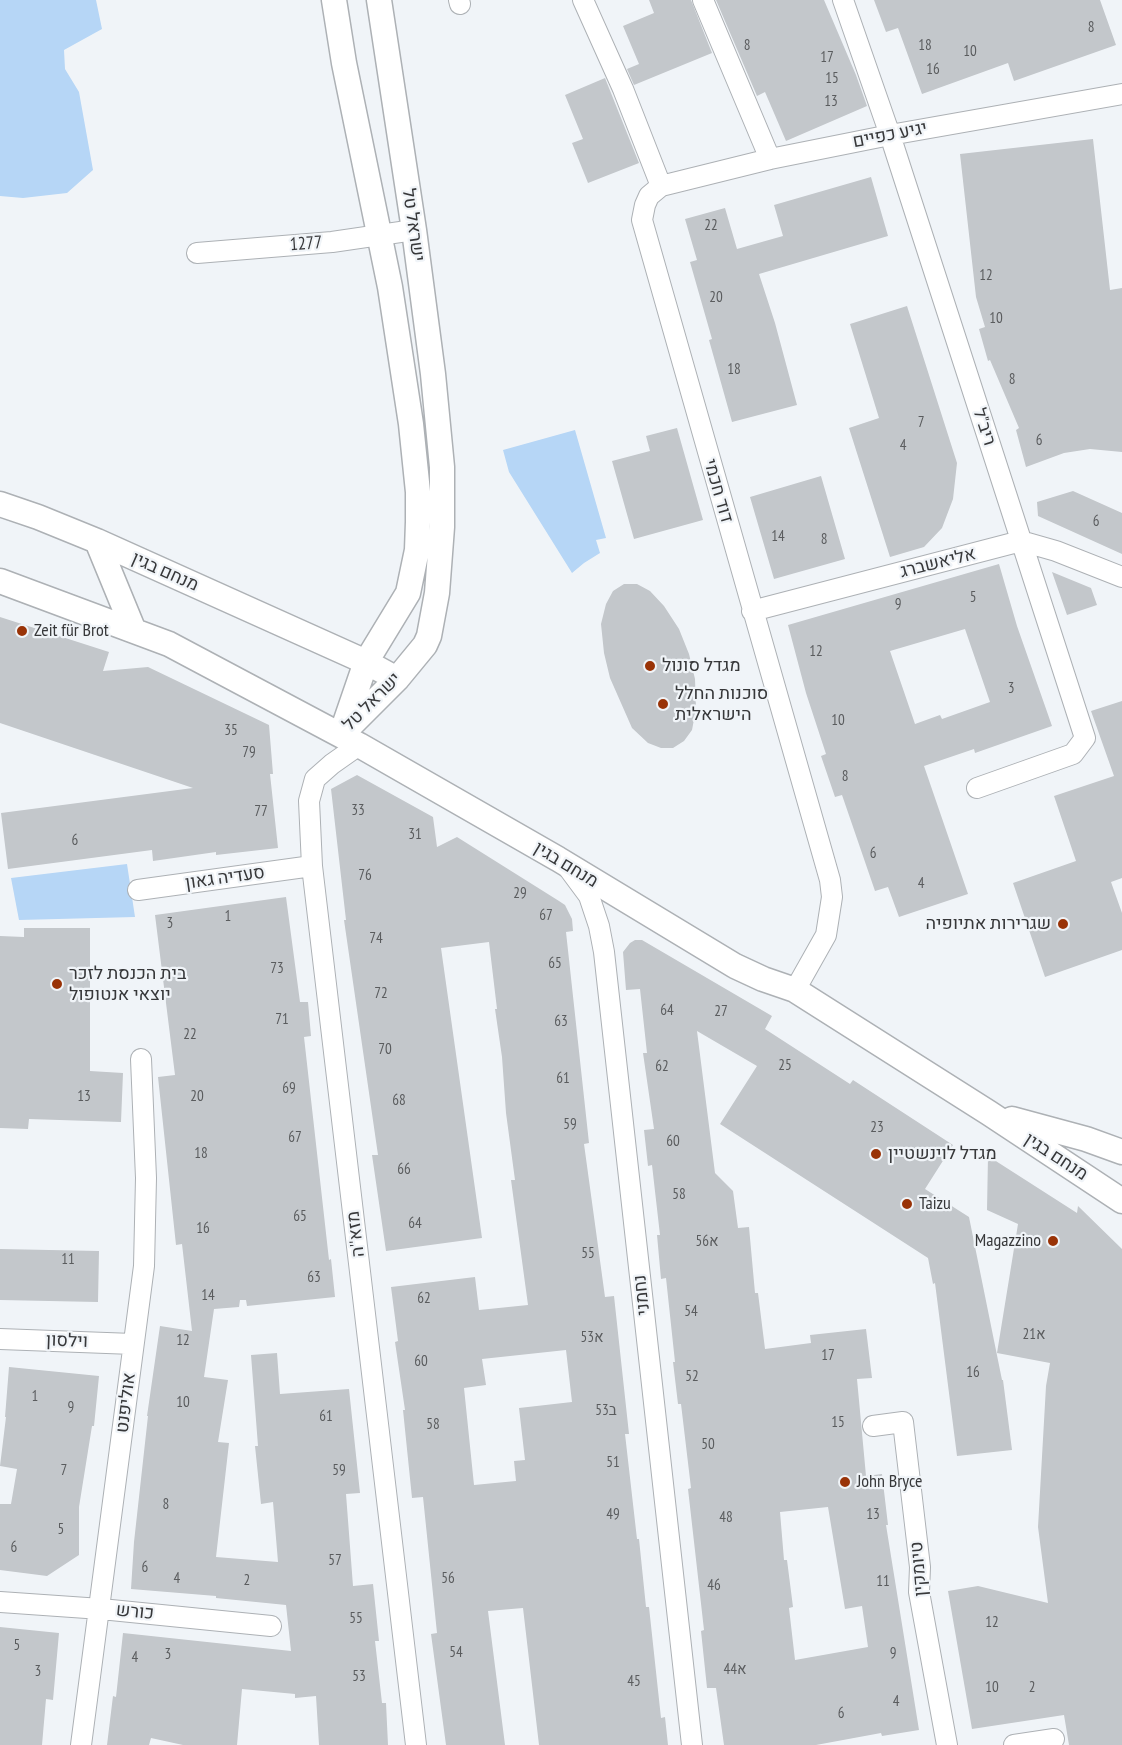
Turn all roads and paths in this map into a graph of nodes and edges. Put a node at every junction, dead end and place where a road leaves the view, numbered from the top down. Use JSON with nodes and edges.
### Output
{"nodes":[{"id":1,"x":334,"y":0,"type":"edge"},
{"id":2,"x":379,"y":0,"type":"edge"},
{"id":3,"x":582,"y":0,"type":"edge"},
{"id":4,"x":703,"y":0,"type":"edge"},
{"id":5,"x":843,"y":0,"type":"edge"},
{"id":6,"x":1122,"y":94,"type":"edge"},
{"id":7,"x":890,"y":135,"type":"junction"},
{"id":8,"x":770,"y":159,"type":"junction"},
{"id":9,"x":660,"y":186,"type":"junction"},
{"id":10,"x":414,"y":230,"type":"junction"},
{"id":11,"x":380,"y":235,"type":"junction"},
{"id":12,"x":197,"y":253,"type":"dead end"},
{"id":13,"x":0,"y":504,"type":"edge"},
{"id":14,"x":96,"y":541,"type":"junction"},
{"id":15,"x":1021,"y":541,"type":"junction"},
{"id":16,"x":1122,"y":577,"type":"edge"},
{"id":17,"x":0,"y":580,"type":"edge"},
{"id":18,"x":752,"y":611,"type":"junction"},
{"id":19,"x":134,"y":631,"type":"junction"},
{"id":20,"x":366,"y":662,"type":"junction"},
{"id":21,"x":397,"y":679,"type":"junction"},
{"id":22,"x":350,"y":740,"type":"junction"},
{"id":23,"x":976,"y":788,"type":"dead end"},
{"id":24,"x":558,"y":859,"type":"junction"},
{"id":25,"x":312,"y":866,"type":"junction"},
{"id":26,"x":138,"y":890,"type":"dead end"},
{"id":27,"x":795,"y":990,"type":"junction"},
{"id":28,"x":141,"y":1059,"type":"dead end"},
{"id":29,"x":989,"y":1113,"type":"junction"},
{"id":30,"x":1122,"y":1151,"type":"edge"},
{"id":31,"x":1094,"y":1182,"type":"junction"},
{"id":32,"x":1122,"y":1201,"type":"edge"},
{"id":33,"x":1122,"y":1215,"type":"edge"},
{"id":34,"x":0,"y":1339,"type":"edge"},
{"id":35,"x":133,"y":1344,"type":"junction"},
{"id":36,"x":873,"y":1426,"type":"dead end"},
{"id":37,"x":0,"y":1602,"type":"edge"},
{"id":38,"x":101,"y":1609,"type":"junction"},
{"id":39,"x":271,"y":1626,"type":"dead end"},
{"id":40,"x":1054,"y":1739,"type":"dead end"},
{"id":41,"x":81,"y":1745,"type":"edge"},
{"id":42,"x":416,"y":1745,"type":"edge"},
{"id":43,"x":692,"y":1745,"type":"edge"},
{"id":44,"x":947,"y":1745,"type":"edge"},
{"id":45,"x":1014,"y":1745,"type":"edge"}],
"edges":[{"from":1,"to":11,"type":"street","name":"ישראל טל"},
{"from":2,"to":10,"type":"street","name":"ישראל טל"},
{"from":3,"to":9,"type":"street"},
{"from":4,"to":8,"type":"street"},
{"from":5,"to":7,"type":"street","name":"ריב\"ל"},
{"from":6,"to":7,"type":"street","name":"יגיע כפיים"},
{"from":7,"to":8,"type":"street","name":"יגיע כפיים"},
{"from":7,"to":15,"type":"street","name":"ריב\"ל"},
{"from":8,"to":9,"type":"street","name":"יגיע כפיים"},
{"from":9,"to":18,"type":"street","name":"דוד חכמי"},
{"from":10,"to":11,"type":"street","name":"1277"},
{"from":10,"to":21,"type":"street","name":"ישראל טל"},
{"from":11,"to":12,"type":"street","name":"1277"},
{"from":11,"to":20,"type":"street","name":"ישראל טל"},
{"from":13,"to":14,"type":"street","name":"מנחם בגין"},
{"from":14,"to":19,"type":"street","name":"מנחם בגין"},
{"from":14,"to":20,"type":"street","name":"מנחם בגין"},
{"from":15,"to":16,"type":"street"},
{"from":15,"to":18,"type":"street","name":"אליאשברג"},
{"from":15,"to":23,"type":"street","name":"ריב\"ל"},
{"from":17,"to":19,"type":"street","name":"מנחם בגין"},
{"from":18,"to":27,"type":"street","name":"דוד חכמי"},
{"from":19,"to":22,"type":"street","name":"מנחם בגין"},
{"from":20,"to":21,"type":"street","name":"מנחם בגין"},
{"from":20,"to":22,"type":"street","name":"ישראל טל"},
{"from":21,"to":22,"type":"street","name":"ישראל טל"},
{"from":22,"to":24,"type":"street","name":"מנחם בגין"},
{"from":22,"to":25,"type":"street","name":"מזא''ה"},
{"from":24,"to":27,"type":"street","name":"מנחם בגין"},
{"from":24,"to":43,"type":"street","name":"נחמני"},
{"from":25,"to":26,"type":"street","name":"סעדיה גאון"},
{"from":25,"to":42,"type":"street","name":"מזא''ה"},
{"from":27,"to":29,"type":"street","name":"מנחם בגין"},
{"from":28,"to":35,"type":"street","name":"אוליפנט"},
{"from":29,"to":30,"type":"street","name":"מנחם בגין"},
{"from":29,"to":31,"type":"street","name":"מנחם בגין"},
{"from":31,"to":32,"type":"street","name":"מנחם בגין"},
{"from":31,"to":33,"type":"street"},
{"from":34,"to":35,"type":"street","name":"וילסון"},
{"from":35,"to":38,"type":"street","name":"אוליפנט"},
{"from":36,"to":44,"type":"street","name":"טיומקין"},
{"from":37,"to":38,"type":"street","name":"כורש"},
{"from":38,"to":39,"type":"street","name":"כורש"},
{"from":38,"to":41,"type":"street","name":"אוליפנט"},
{"from":40,"to":45,"type":"street"}]}
